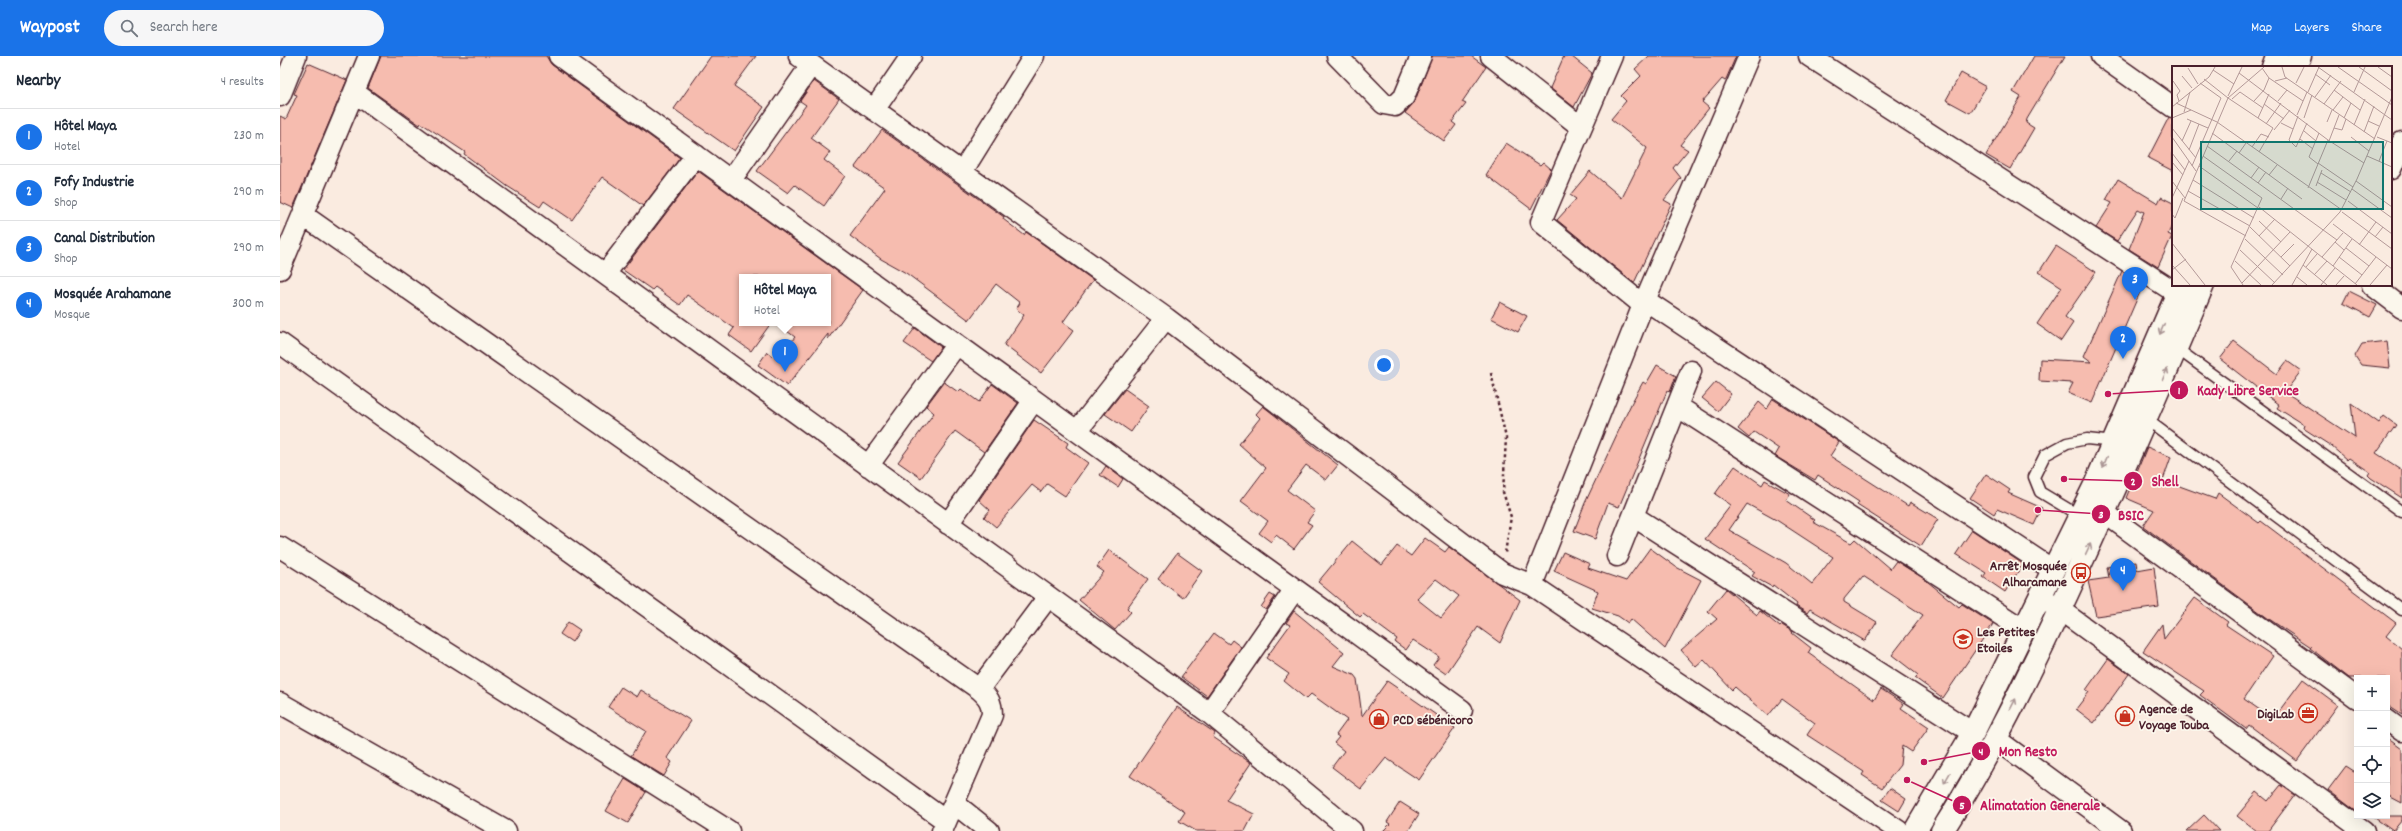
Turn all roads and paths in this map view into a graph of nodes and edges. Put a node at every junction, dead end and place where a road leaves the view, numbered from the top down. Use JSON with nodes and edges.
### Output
{"nodes":[{"id":1,"x":296,"y":56,"type":"edge"},
{"id":2,"x":369,"y":56,"type":"edge"},
{"id":3,"x":559,"y":56,"type":"edge"},
{"id":4,"x":911,"y":56,"type":"edge"},
{"id":5,"x":1034,"y":56,"type":"edge"},
{"id":6,"x":1337,"y":56,"type":"edge"},
{"id":7,"x":1421,"y":56,"type":"edge"},
{"id":8,"x":1491,"y":56,"type":"edge"},
{"id":9,"x":1612,"y":56,"type":"edge"},
{"id":10,"x":1749,"y":56,"type":"edge"},
{"id":11,"x":1809,"y":56,"type":"edge"},
{"id":12,"x":2101,"y":56,"type":"edge"},
{"id":13,"x":2278,"y":56,"type":"edge"},
{"id":14,"x":2300,"y":56,"type":"edge"},
{"id":15,"x":805,"y":60,"type":"edge"},
{"id":16,"x":2273,"y":66,"type":"edge"},
{"id":17,"x":2295,"y":66,"type":"edge"},
{"id":18,"x":354,"y":92,"type":"junction"},
{"id":19,"x":280,"y":96,"type":"edge"},
{"id":20,"x":2172,"y":106,"type":"edge"},
{"id":21,"x":874,"y":110,"type":"junction"},
{"id":22,"x":1582,"y":127,"type":"junction"},
{"id":23,"x":2402,"y":142,"type":"edge"},
{"id":24,"x":696,"y":155,"type":"junction"},
{"id":25,"x":2392,"y":167,"type":"edge"},
{"id":26,"x":962,"y":172,"type":"junction"},
{"id":27,"x":730,"y":180,"type":"junction"},
{"id":28,"x":303,"y":215,"type":"junction"},
{"id":29,"x":280,"y":269,"type":"edge"},
{"id":30,"x":605,"y":274,"type":"junction"},
{"id":31,"x":2172,"y":285,"type":"edge"},
{"id":32,"x":2203,"y":286,"type":"edge"},
{"id":33,"x":2372,"y":286,"type":"edge"},
{"id":34,"x":2374,"y":286,"type":"edge"},
{"id":35,"x":2179,"y":289,"type":"edge"},
{"id":36,"x":2402,"y":297,"type":"edge"},
{"id":37,"x":1644,"y":302,"type":"junction"},
{"id":38,"x":2402,"y":308,"type":"edge"},
{"id":39,"x":1166,"y":318,"type":"junction"},
{"id":40,"x":280,"y":343,"type":"edge"},
{"id":41,"x":957,"y":344,"type":"junction"},
{"id":42,"x":2176,"y":348,"type":"junction"},
{"id":43,"x":1691,"y":371,"type":"dead end"},
{"id":44,"x":1491,"y":373,"type":"dead end"},
{"id":45,"x":1034,"y":400,"type":"junction"},
{"id":46,"x":1677,"y":406,"type":"junction"},
{"id":47,"x":2146,"y":419,"type":"junction"},
{"id":48,"x":1077,"y":431,"type":"junction"},
{"id":49,"x":2114,"y":442,"type":"junction"},
{"id":50,"x":868,"y":466,"type":"junction"},
{"id":51,"x":2083,"y":508,"type":"junction"},
{"id":52,"x":2402,"y":512,"type":"edge"},
{"id":53,"x":2105,"y":513,"type":"junction"},
{"id":54,"x":1633,"y":516,"type":"junction"},
{"id":55,"x":948,"y":524,"type":"junction"},
{"id":56,"x":280,"y":547,"type":"edge"},
{"id":57,"x":1617,"y":556,"type":"dead end"},
{"id":58,"x":2053,"y":570,"type":"junction"},
{"id":59,"x":1502,"y":573,"type":"junction"},
{"id":60,"x":1532,"y":585,"type":"junction"},
{"id":61,"x":1295,"y":589,"type":"junction"},
{"id":62,"x":1048,"y":596,"type":"junction"},
{"id":63,"x":2041,"y":596,"type":"junction"},
{"id":64,"x":2059,"y":610,"type":"junction"},
{"id":65,"x":2402,"y":610,"type":"edge"},
{"id":66,"x":2024,"y":630,"type":"junction"},
{"id":67,"x":979,"y":689,"type":"junction"},
{"id":68,"x":2354,"y":696,"type":"edge"},
{"id":69,"x":280,"y":703,"type":"edge"},
{"id":70,"x":1462,"y":710,"type":"dead end"},
{"id":71,"x":1209,"y":713,"type":"junction"},
{"id":72,"x":2390,"y":722,"type":"edge"},
{"id":73,"x":2402,"y":731,"type":"edge"},
{"id":74,"x":1973,"y":733,"type":"junction"},
{"id":75,"x":1996,"y":739,"type":"junction"},
{"id":76,"x":954,"y":803,"type":"junction"},
{"id":77,"x":944,"y":826,"type":"edge"},
{"id":78,"x":506,"y":831,"type":"edge"},
{"id":79,"x":729,"y":831,"type":"edge"},
{"id":80,"x":989,"y":831,"type":"edge"},
{"id":81,"x":1352,"y":831,"type":"edge"},
{"id":82,"x":1899,"y":831,"type":"edge"},
{"id":83,"x":1915,"y":831,"type":"edge"},
{"id":84,"x":1942,"y":831,"type":"edge"},
{"id":85,"x":2121,"y":831,"type":"edge"},
{"id":86,"x":2364,"y":831,"type":"edge"}],
"edges":[{"from":1,"to":19,"type":"street"},
{"from":2,"to":18,"type":"street"},
{"from":3,"to":24,"type":"street"},
{"from":4,"to":21,"type":"street"},
{"from":5,"to":26,"type":"street"},
{"from":6,"to":7,"type":"street"},
{"from":8,"to":22,"type":"street"},
{"from":9,"to":22,"type":"street"},
{"from":10,"to":37,"type":"street"},
{"from":11,"to":31,"type":"street"},
{"from":12,"to":20,"type":"street"},
{"from":13,"to":16,"type":"highway"},
{"from":14,"to":17,"type":"highway"},
{"from":15,"to":21,"type":"street"},
{"from":15,"to":27,"type":"street"},
{"from":18,"to":28,"type":"street"},
{"from":18,"to":30,"type":"street"},
{"from":21,"to":26,"type":"street"},
{"from":22,"to":37,"type":"street"},
{"from":23,"to":25,"type":"street"},
{"from":24,"to":27,"type":"street"},
{"from":24,"to":30,"type":"street"},
{"from":26,"to":39,"type":"street"},
{"from":27,"to":41,"type":"street"},
{"from":28,"to":29,"type":"street"},
{"from":28,"to":67,"type":"street"},
{"from":30,"to":50,"type":"street"},
{"from":32,"to":42,"type":"highway"},
{"from":33,"to":38,"type":"street"},
{"from":34,"to":36,"type":"street"},
{"from":35,"to":49,"type":"highway","one_way":true},
{"from":37,"to":58,"type":"street"},
{"from":37,"to":60,"type":"street"},
{"from":39,"to":48,"type":"street"},
{"from":39,"to":59,"type":"street"},
{"from":40,"to":77,"type":"street"},
{"from":41,"to":45,"type":"street"},
{"from":41,"to":50,"type":"street"},
{"from":47,"to":42,"type":"highway","one_way":true},
{"from":42,"to":52,"type":"lane"},
{"from":43,"to":46,"type":"street"},
{"from":44,"to":59,"type":"path"},
{"from":45,"to":48,"type":"street"},
{"from":45,"to":55,"type":"street"},
{"from":46,"to":54,"type":"street"},
{"from":46,"to":66,"type":"street"},
{"from":47,"to":53,"type":"highway"},
{"from":47,"to":65,"type":"lane"},
{"from":48,"to":61,"type":"street"},
{"from":49,"to":51,"type":"highway","one_way":true},
{"from":49,"to":51,"type":"lane"},
{"from":50,"to":55,"type":"street"},
{"from":51,"to":53,"type":"street"},
{"from":51,"to":58,"type":"highway"},
{"from":64,"to":53,"type":"highway","one_way":true},
{"from":53,"to":68,"type":"street"},
{"from":54,"to":57,"type":"street"},
{"from":54,"to":74,"type":"street"},
{"from":55,"to":62,"type":"street"},
{"from":56,"to":79,"type":"street"},
{"from":58,"to":63,"type":"highway"},
{"from":59,"to":60,"type":"street"},
{"from":60,"to":82,"type":"street"},
{"from":61,"to":70,"type":"street"},
{"from":61,"to":71,"type":"street"},
{"from":62,"to":67,"type":"street"},
{"from":62,"to":71,"type":"street"},
{"from":63,"to":64,"type":"street"},
{"from":63,"to":66,"type":"highway"},
{"from":75,"to":64,"type":"highway","one_way":true},
{"from":64,"to":86,"type":"street"},
{"from":66,"to":74,"type":"highway"},
{"from":67,"to":76,"type":"street"},
{"from":69,"to":78,"type":"street"},
{"from":71,"to":81,"type":"street"},
{"from":72,"to":73,"type":"street"},
{"from":74,"to":83,"type":"highway","one_way":true},
{"from":75,"to":84,"type":"highway"},
{"from":75,"to":85,"type":"street"},
{"from":76,"to":77,"type":"street"},
{"from":76,"to":80,"type":"street"}]}
